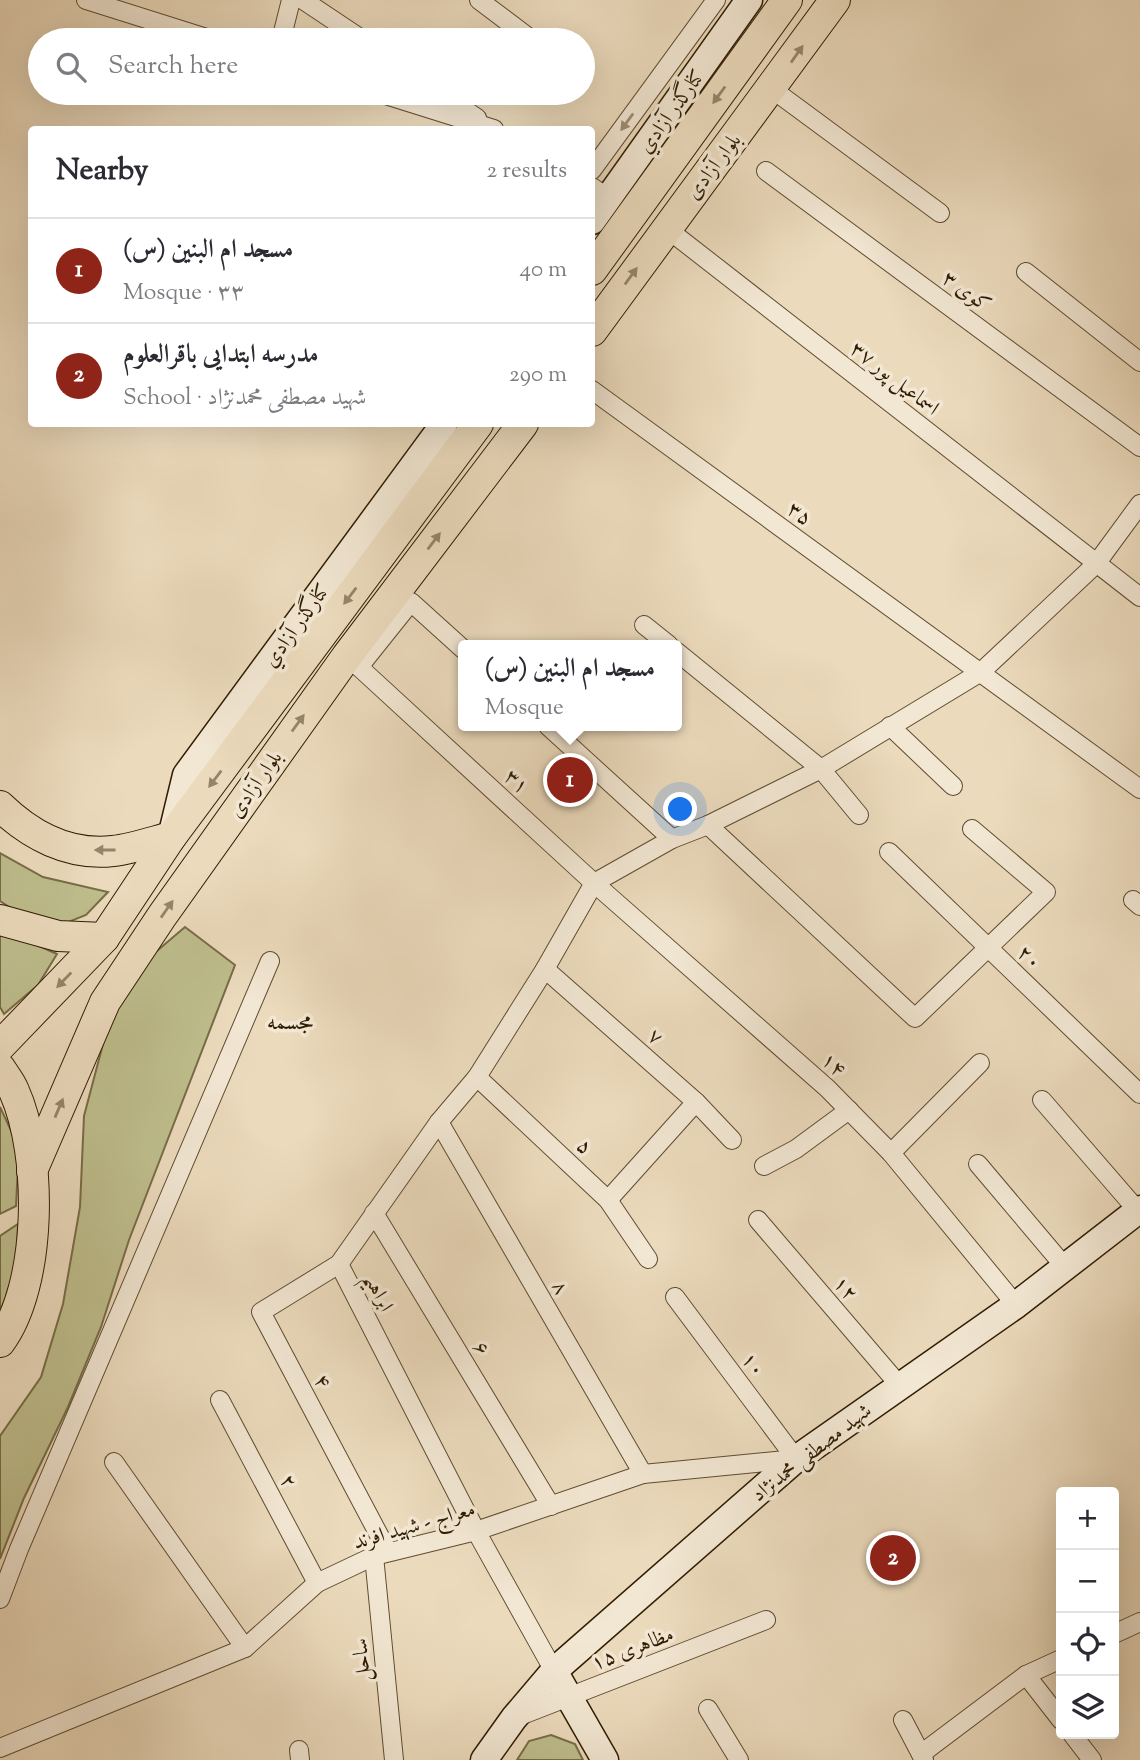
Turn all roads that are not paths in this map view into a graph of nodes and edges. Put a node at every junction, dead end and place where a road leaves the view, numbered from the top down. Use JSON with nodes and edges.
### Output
{"nodes":[{"id":1,"x":86,"y":0,"type":"edge"},
{"id":2,"x":291,"y":0,"type":"edge"},
{"id":3,"x":303,"y":0,"type":"edge"},
{"id":4,"x":479,"y":0,"type":"edge"},
{"id":5,"x":749,"y":0,"type":"edge"},
{"id":6,"x":835,"y":0,"type":"edge"},
{"id":7,"x":709,"y":2,"type":"edge"},
{"id":8,"x":498,"y":5,"type":"edge"},
{"id":9,"x":773,"y":20,"type":"edge"},
{"id":10,"x":734,"y":23,"type":"junction"},
{"id":11,"x":175,"y":28,"type":"edge"},
{"id":12,"x":284,"y":28,"type":"edge"},
{"id":13,"x":345,"y":28,"type":"edge"},
{"id":14,"x":520,"y":28,"type":"edge"},
{"id":15,"x":772,"y":89,"type":"junction"},
{"id":16,"x":418,"y":105,"type":"edge"},
{"id":17,"x":458,"y":105,"type":"edge"},
{"id":18,"x":485,"y":126,"type":"edge"},
{"id":19,"x":490,"y":126,"type":"edge"},
{"id":20,"x":595,"y":166,"type":"edge"},
{"id":21,"x":766,"y":172,"type":"dead end"},
{"id":22,"x":600,"y":192,"type":"edge"},
{"id":23,"x":595,"y":210,"type":"edge"},
{"id":24,"x":940,"y":213,"type":"dead end"},
{"id":25,"x":666,"y":228,"type":"junction"},
{"id":26,"x":595,"y":266,"type":"edge"},
{"id":27,"x":1026,"y":272,"type":"dead end"},
{"id":28,"x":595,"y":327,"type":"edge"},
{"id":29,"x":1140,"y":362,"type":"edge"},
{"id":30,"x":595,"y":392,"type":"edge"},
{"id":31,"x":442,"y":427,"type":"edge"},
{"id":32,"x":476,"y":427,"type":"edge"},
{"id":33,"x":521,"y":427,"type":"edge"},
{"id":34,"x":1140,"y":447,"type":"edge"},
{"id":35,"x":1140,"y":504,"type":"edge"},
{"id":36,"x":1096,"y":564,"type":"junction"},
{"id":37,"x":1140,"y":597,"type":"edge"},
{"id":38,"x":644,"y":625,"type":"dead end"},
{"id":39,"x":663,"y":640,"type":"edge"},
{"id":40,"x":458,"y":644,"type":"edge"},
{"id":41,"x":682,"y":656,"type":"edge"},
{"id":42,"x":353,"y":661,"type":"junction"},
{"id":43,"x":981,"y":672,"type":"junction"},
{"id":44,"x":890,"y":726,"type":"junction"},
{"id":45,"x":553,"y":731,"type":"edge"},
{"id":46,"x":821,"y":769,"type":"junction"},
{"id":47,"x":953,"y":786,"type":"dead end"},
{"id":48,"x":1140,"y":789,"type":"edge"},
{"id":49,"x":0,"y":806,"type":"edge"},
{"id":50,"x":859,"y":815,"type":"dead end"},
{"id":51,"x":708,"y":825,"type":"junction"},
{"id":52,"x":972,"y":829,"type":"dead end"},
{"id":53,"x":172,"y":838,"type":"junction"},
{"id":54,"x":672,"y":839,"type":"junction"},
{"id":55,"x":889,"y":852,"type":"dead end"},
{"id":56,"x":594,"y":883,"type":"junction"},
{"id":57,"x":0,"y":920,"type":"edge"},
{"id":58,"x":104,"y":938,"type":"junction"},
{"id":59,"x":988,"y":948,"type":"junction"},
{"id":60,"x":270,"y":961,"type":"dead end"},
{"id":61,"x":545,"y":969,"type":"junction"},
{"id":62,"x":0,"y":1046,"type":"edge"},
{"id":63,"x":980,"y":1063,"type":"dead end"},
{"id":64,"x":0,"y":1068,"type":"edge"},
{"id":65,"x":477,"y":1077,"type":"junction"},
{"id":66,"x":1140,"y":1094,"type":"edge"},
{"id":67,"x":1042,"y":1100,"type":"dead end"},
{"id":68,"x":696,"y":1102,"type":"junction"},
{"id":69,"x":849,"y":1110,"type":"junction"},
{"id":70,"x":439,"y":1122,"type":"junction"},
{"id":71,"x":732,"y":1140,"type":"dead end"},
{"id":72,"x":891,"y":1153,"type":"junction"},
{"id":73,"x":978,"y":1164,"type":"dead end"},
{"id":74,"x":764,"y":1166,"type":"dead end"},
{"id":75,"x":32,"y":1171,"type":"junction"},
{"id":76,"x":608,"y":1200,"type":"junction"},
{"id":77,"x":1139,"y":1210,"type":"edge"},
{"id":78,"x":374,"y":1213,"type":"junction"},
{"id":79,"x":758,"y":1220,"type":"dead end"},
{"id":80,"x":648,"y":1259,"type":"dead end"},
{"id":81,"x":339,"y":1264,"type":"junction"},
{"id":82,"x":1065,"y":1267,"type":"junction"},
{"id":83,"x":676,"y":1297,"type":"dead end"},
{"id":84,"x":1016,"y":1305,"type":"junction"},
{"id":85,"x":0,"y":1342,"type":"edge"},
{"id":86,"x":900,"y":1386,"type":"junction"},
{"id":87,"x":220,"y":1400,"type":"dead end"},
{"id":88,"x":796,"y":1458,"type":"junction"},
{"id":89,"x":114,"y":1462,"type":"dead end"},
{"id":90,"x":643,"y":1474,"type":"junction"},
{"id":91,"x":551,"y":1506,"type":"junction"},
{"id":92,"x":476,"y":1531,"type":"junction"},
{"id":93,"x":381,"y":1554,"type":"junction"},
{"id":94,"x":317,"y":1583,"type":"junction"},
{"id":95,"x":0,"y":1599,"type":"edge"},
{"id":96,"x":766,"y":1620,"type":"dead end"},
{"id":97,"x":1140,"y":1622,"type":"edge"},
{"id":98,"x":1119,"y":1632,"type":"edge"},
{"id":99,"x":245,"y":1648,"type":"junction"},
{"id":100,"x":1056,"y":1661,"type":"edge"},
{"id":101,"x":554,"y":1671,"type":"junction"},
{"id":102,"x":1026,"y":1675,"type":"junction"},
{"id":103,"x":570,"y":1697,"type":"junction"},
{"id":104,"x":708,"y":1709,"type":"dead end"},
{"id":105,"x":1056,"y":1714,"type":"edge"},
{"id":106,"x":514,"y":1718,"type":"junction"},
{"id":107,"x":903,"y":1720,"type":"dead end"},
{"id":108,"x":1076,"y":1739,"type":"edge"},
{"id":109,"x":0,"y":1748,"type":"edge"},
{"id":110,"x":923,"y":1757,"type":"edge"},
{"id":111,"x":394,"y":1760,"type":"edge"},
{"id":112,"x":484,"y":1760,"type":"edge"},
{"id":113,"x":605,"y":1760,"type":"edge"},
{"id":114,"x":739,"y":1760,"type":"edge"},
{"id":115,"x":1092,"y":1760,"type":"edge"}],
"edges":[{"from":1,"to":11,"type":"street"},
{"from":2,"to":12,"type":"street"},
{"from":3,"to":13,"type":"street"},
{"from":4,"to":8,"type":"street"},
{"from":5,"to":9,"type":"main road"},
{"from":5,"to":10,"type":"main road","name":"کنارگذر آزادي"},
{"from":15,"to":6,"type":"main road","name":"بلوار آزادی","one_way":true},
{"from":7,"to":10,"type":"street"},
{"from":7,"to":20,"type":"street","one_way":true},
{"from":8,"to":14,"type":"street"},
{"from":9,"to":10,"type":"main road"},
{"from":9,"to":26,"type":"main road","name":"بلوار آزادی","one_way":true},
{"from":10,"to":22,"type":"main road","name":"کنارگذر آزادي"},
{"from":15,"to":24,"type":"street"},
{"from":15,"to":25,"type":"main road","name":"بلوار آزادی"},
{"from":16,"to":18,"type":"street"},
{"from":17,"to":19,"type":"street"},
{"from":21,"to":34,"type":"street","name":"کوی ۳"},
{"from":22,"to":23,"type":"main road","name":"کنارگذر آزادي"},
{"from":28,"to":25,"type":"main road","name":"بلوار آزادی","one_way":true},
{"from":25,"to":36,"type":"street","name":"اسماعیل پور ۳۷"},
{"from":27,"to":29,"type":"street"},
{"from":30,"to":43,"type":"street","name":"۳۵"},
{"from":31,"to":53,"type":"main road","name":"کنارگذر آزادي"},
{"from":32,"to":53,"type":"main road","name":"بلوار آزادی","one_way":true},
{"from":42,"to":33,"type":"main road","name":"بلوار آزادی","one_way":true},
{"from":35,"to":36,"type":"street"},
{"from":36,"to":37,"type":"street","name":"اسماعیل پور ۳۷"},
{"from":36,"to":43,"type":"street"},
{"from":38,"to":39,"type":"street"},
{"from":40,"to":42,"type":"street"},
{"from":41,"to":46,"type":"street"},
{"from":42,"to":56,"type":"street","name":"۳۱"},
{"from":75,"to":42,"type":"main road","name":"بلوار آزادی","one_way":true},
{"from":43,"to":44,"type":"street"},
{"from":43,"to":48,"type":"street","name":"۳۵"},
{"from":44,"to":46,"type":"street"},
{"from":44,"to":47,"type":"street"},
{"from":45,"to":54,"type":"street"},
{"from":46,"to":50,"type":"street"},
{"from":46,"to":51,"type":"street"},
{"from":53,"to":49,"type":"main road","one_way":true},
{"from":51,"to":54,"type":"street"},
{"from":51,"to":59,"type":"street"},
{"from":52,"to":59,"type":"street"},
{"from":53,"to":58,"type":"main road","name":"بلوار آزادی"},
{"from":54,"to":56,"type":"street"},
{"from":55,"to":59,"type":"street","name":"۲۰"},
{"from":56,"to":61,"type":"street","name":"ابراهیم"},
{"from":56,"to":69,"type":"street","name":"۱۴"},
{"from":57,"to":58,"type":"main road"},
{"from":58,"to":62,"type":"main road","name":"بلوار آزادی","one_way":true},
{"from":59,"to":66,"type":"street","name":"۲۰"},
{"from":60,"to":95,"type":"street"},
{"from":61,"to":65,"type":"street","name":"ابراهیم"},
{"from":61,"to":68,"type":"street","name":"۷"},
{"from":63,"to":72,"type":"street"},
{"from":64,"to":75,"type":"main road"},
{"from":65,"to":70,"type":"street","name":"ابراهیم"},
{"from":65,"to":76,"type":"street","name":"۵"},
{"from":67,"to":77,"type":"street"},
{"from":68,"to":71,"type":"street","name":"۷"},
{"from":68,"to":76,"type":"street"},
{"from":69,"to":72,"type":"street","name":"۱۴"},
{"from":69,"to":74,"type":"street"},
{"from":70,"to":78,"type":"street","name":"ابراهیم"},
{"from":70,"to":90,"type":"street","name":"۸"},
{"from":72,"to":84,"type":"street","name":"۱۴"},
{"from":73,"to":82,"type":"street"},
{"from":75,"to":85,"type":"main road"},
{"from":76,"to":80,"type":"street","name":"۵"},
{"from":77,"to":82,"type":"main road","name":"شهید مصطفی محمدنژاد"},
{"from":78,"to":81,"type":"street","name":"ابراهیم"},
{"from":78,"to":91,"type":"street","name":"۶"},
{"from":79,"to":86,"type":"street","name":"۱۲"},
{"from":81,"to":92,"type":"street","name":"ابراهیم"},
{"from":81,"to":93,"type":"street","name":"۴"},
{"from":82,"to":84,"type":"main road","name":"شهید مصطفی محمدنژاد"},
{"from":83,"to":88,"type":"street","name":"۱۰"},
{"from":84,"to":86,"type":"main road","name":"شهید مصطفی محمدنژاد"},
{"from":86,"to":88,"type":"main road","name":"شهید مصطفی محمدنژاد"},
{"from":87,"to":94,"type":"street","name":"۲"},
{"from":88,"to":90,"type":"street","name":"معراج - شهید افرند"},
{"from":88,"to":101,"type":"main road","name":"شهید مصطفی محمدنژاد"},
{"from":89,"to":99,"type":"street"},
{"from":90,"to":91,"type":"street","name":"معراج - شهید افرند"},
{"from":91,"to":92,"type":"street","name":"معراج - شهید افرند"},
{"from":92,"to":93,"type":"street","name":"معراج - شهید افرند"},
{"from":92,"to":101,"type":"street","name":"ابراهیم"},
{"from":93,"to":94,"type":"street","name":"معراج - شهید افرند"},
{"from":93,"to":111,"type":"street","name":"ساحل"},
{"from":94,"to":99,"type":"street","name":"معراج - شهید افرند"},
{"from":96,"to":103,"type":"street","name":"۱۵ مظاهری"},
{"from":97,"to":98,"type":"street"},
{"from":99,"to":109,"type":"street","name":"معراج - شهید افرند"},
{"from":100,"to":102,"type":"street"},
{"from":101,"to":103,"type":"main road"},
{"from":101,"to":106,"type":"main road","name":"شهید مصطفی محمدنژاد"},
{"from":102,"to":105,"type":"street"},
{"from":102,"to":110,"type":"street"},
{"from":103,"to":106,"type":"street","name":"۱۵ مظاهری"},
{"from":103,"to":113,"type":"main road"},
{"from":104,"to":114,"type":"street"},
{"from":106,"to":112,"type":"main road","name":"شهید مصطفی محمدنژاد"},
{"from":107,"to":110,"type":"street"},
{"from":108,"to":115,"type":"street"}]}
